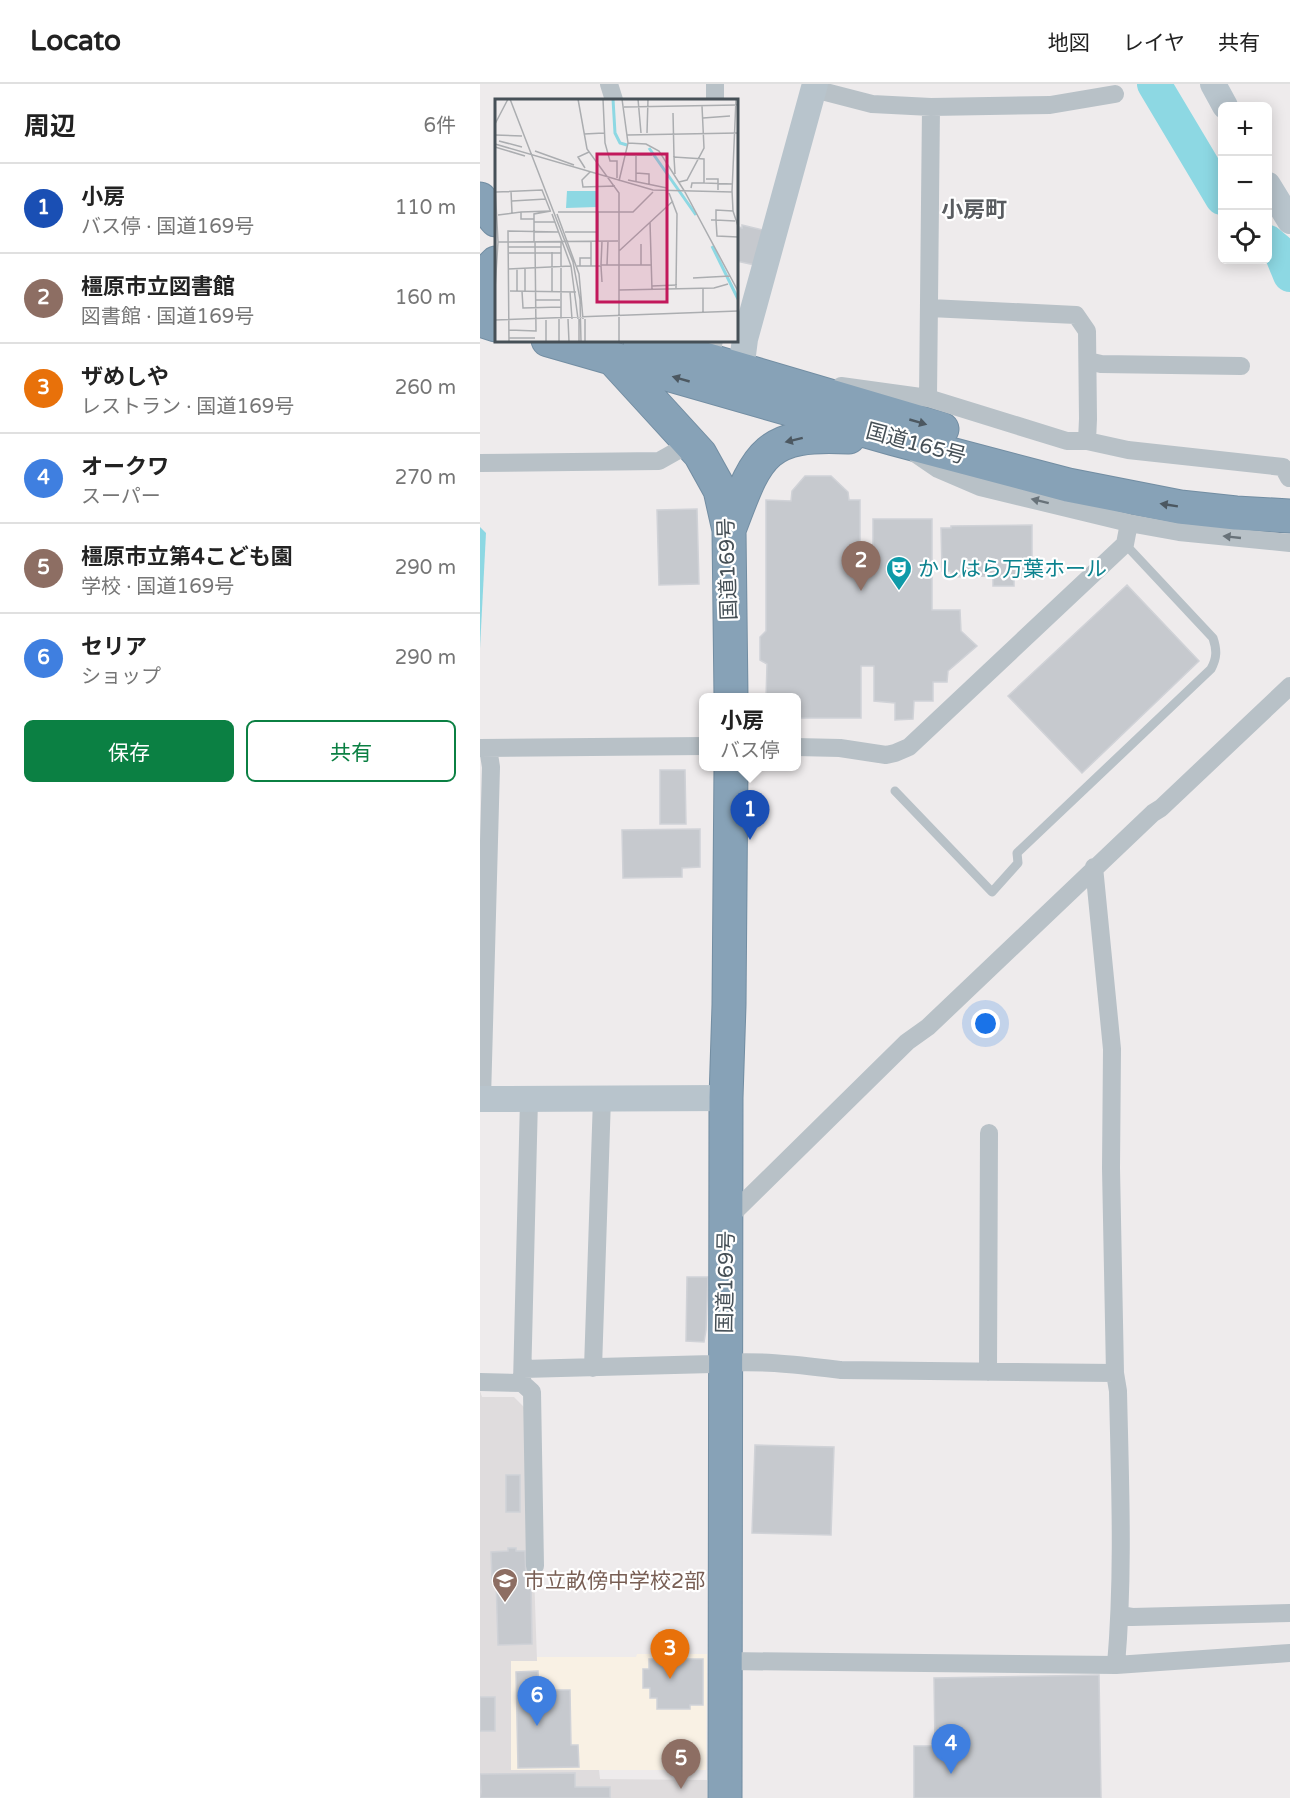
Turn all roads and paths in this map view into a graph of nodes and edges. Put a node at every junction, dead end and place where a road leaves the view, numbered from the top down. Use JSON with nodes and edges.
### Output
{"nodes":[{"id":1,"x":609,"y":84,"type":"edge"},
{"id":2,"x":1213,"y":84,"type":"edge"},
{"id":3,"x":814,"y":87,"type":"edge"},
{"id":4,"x":1115,"y":94,"type":"dead end"},
{"id":5,"x":614,"y":99,"type":"edge"},
{"id":6,"x":1223,"y":102,"type":"edge"},
{"id":7,"x":932,"y":107,"type":"junction"},
{"id":8,"x":1272,"y":192,"type":"edge"},
{"id":9,"x":480,"y":199,"type":"edge"},
{"id":10,"x":495,"y":219,"type":"edge"},
{"id":11,"x":1290,"y":221,"type":"edge"},
{"id":12,"x":495,"y":264,"type":"edge"},
{"id":13,"x":480,"y":279,"type":"edge"},
{"id":14,"x":480,"y":296,"type":"edge"},
{"id":15,"x":495,"y":300,"type":"edge"},
{"id":16,"x":930,"y":308,"type":"junction"},
{"id":17,"x":480,"y":320,"type":"edge"},
{"id":18,"x":495,"y":325,"type":"edge"},
{"id":19,"x":560,"y":342,"type":"edge"},
{"id":20,"x":653,"y":342,"type":"edge"},
{"id":21,"x":608,"y":350,"type":"edge"},
{"id":22,"x":712,"y":351,"type":"edge"},
{"id":23,"x":1088,"y":361,"type":"junction"},
{"id":24,"x":1241,"y":366,"type":"dead end"},
{"id":25,"x":739,"y":382,"type":"junction"},
{"id":26,"x":797,"y":386,"type":"junction"},
{"id":27,"x":928,"y":398,"type":"junction"},
{"id":28,"x":894,"y":439,"type":"junction"},
{"id":29,"x":1087,"y":441,"type":"junction"},
{"id":30,"x":691,"y":443,"type":"junction"},
{"id":31,"x":480,"y":463,"type":"edge"},
{"id":32,"x":1289,"y":487,"type":"edge"},
{"id":33,"x":1290,"y":516,"type":"edge"},
{"id":34,"x":1129,"y":523,"type":"junction"},
{"id":35,"x":729,"y":530,"type":"junction"},
{"id":36,"x":1290,"y":543,"type":"edge"},
{"id":37,"x":1125,"y":544,"type":"junction"},
{"id":38,"x":1290,"y":686,"type":"edge"},
{"id":39,"x":730,"y":693,"type":"edge"},
{"id":40,"x":699,"y":746,"type":"edge"},
{"id":41,"x":801,"y":747,"type":"edge"},
{"id":42,"x":484,"y":748,"type":"edge"},
{"id":43,"x":731,"y":771,"type":"edge"},
{"id":44,"x":895,"y":791,"type":"dead end"},
{"id":45,"x":1094,"y":867,"type":"junction"},
{"id":46,"x":484,"y":888,"type":"edge"},
{"id":47,"x":483,"y":983,"type":"edge"},
{"id":48,"x":602,"y":1098,"type":"junction"},
{"id":49,"x":726,"y":1098,"type":"junction"},
{"id":50,"x":481,"y":1099,"type":"edge"},
{"id":51,"x":529,"y":1099,"type":"junction"},
{"id":52,"x":989,"y":1133,"type":"dead end"},
{"id":53,"x":727,"y":1219,"type":"junction"},
{"id":54,"x":726,"y":1362,"type":"junction"},
{"id":55,"x":593,"y":1368,"type":"junction"},
{"id":56,"x":987,"y":1372,"type":"junction"},
{"id":57,"x":1115,"y":1373,"type":"junction"},
{"id":58,"x":522,"y":1376,"type":"junction"},
{"id":59,"x":480,"y":1382,"type":"edge"},
{"id":60,"x":535,"y":1566,"type":"dead end"},
{"id":61,"x":1290,"y":1613,"type":"edge"},
{"id":62,"x":1120,"y":1615,"type":"junction"},
{"id":63,"x":1290,"y":1653,"type":"edge"},
{"id":64,"x":727,"y":1661,"type":"junction"},
{"id":65,"x":1116,"y":1665,"type":"junction"},
{"id":66,"x":725,"y":1798,"type":"edge"}],
"edges":[{"from":1,"to":5,"type":"street"},
{"from":2,"to":6,"type":"main road"},
{"from":3,"to":7,"type":"street"},
{"from":3,"to":25,"type":"main road"},
{"from":4,"to":7,"type":"street"},
{"from":7,"to":16,"type":"street"},
{"from":8,"to":11,"type":"main road"},
{"from":9,"to":10,"type":"highway"},
{"from":12,"to":13,"type":"highway"},
{"from":14,"to":15,"type":"highway"},
{"from":16,"to":23,"type":"street"},
{"from":16,"to":27,"type":"street"},
{"from":17,"to":18,"type":"highway"},
{"from":19,"to":21,"type":"highway","name":"国道165号"},
{"from":20,"to":22,"type":"highway","name":"国道165号"},
{"from":25,"to":21,"type":"highway","name":"国道165号","one_way":true},
{"from":21,"to":30,"type":"highway","name":"国道169号"},
{"from":22,"to":25,"type":"highway","name":"国道165号"},
{"from":23,"to":24,"type":"street"},
{"from":23,"to":29,"type":"street"},
{"from":25,"to":26,"type":"highway","name":"国道165号"},
{"from":25,"to":28,"type":"highway","name":"国道165号"},
{"from":26,"to":27,"type":"street"},
{"from":26,"to":32,"type":"highway","name":"国道165号","one_way":true},
{"from":27,"to":29,"type":"street"},
{"from":33,"to":28,"type":"highway","name":"国道165号","one_way":true},
{"from":34,"to":28,"type":"street","one_way":true},
{"from":28,"to":35,"type":"highway","one_way":true},
{"from":29,"to":32,"type":"street"},
{"from":30,"to":31,"type":"street"},
{"from":30,"to":35,"type":"highway","name":"国道169号"},
{"from":36,"to":34,"type":"street","one_way":true},
{"from":34,"to":37,"type":"street"},
{"from":35,"to":39,"type":"highway","name":"国道169号"},
{"from":37,"to":41,"type":"street"},
{"from":37,"to":44,"type":"lane"},
{"from":38,"to":45,"type":"street"},
{"from":40,"to":42,"type":"street"},
{"from":42,"to":46,"type":"street"},
{"from":43,"to":49,"type":"highway","name":"国道169号"},
{"from":45,"to":53,"type":"street"},
{"from":45,"to":57,"type":"street"},
{"from":46,"to":47,"type":"street"},
{"from":47,"to":50,"type":"street"},
{"from":48,"to":49,"type":"main road"},
{"from":48,"to":51,"type":"main road"},
{"from":48,"to":55,"type":"street"},
{"from":49,"to":53,"type":"highway","name":"国道169号"},
{"from":50,"to":51,"type":"main road"},
{"from":51,"to":58,"type":"street"},
{"from":52,"to":56,"type":"street"},
{"from":53,"to":54,"type":"highway","name":"国道169号"},
{"from":54,"to":55,"type":"street"},
{"from":54,"to":56,"type":"street"},
{"from":54,"to":64,"type":"highway","name":"国道169号"},
{"from":55,"to":58,"type":"street"},
{"from":56,"to":57,"type":"street"},
{"from":57,"to":62,"type":"street"},
{"from":58,"to":59,"type":"street"},
{"from":58,"to":60,"type":"street"},
{"from":61,"to":62,"type":"street"},
{"from":62,"to":65,"type":"street"},
{"from":63,"to":65,"type":"street"},
{"from":64,"to":65,"type":"street"},
{"from":64,"to":66,"type":"highway","name":"国道169号"}]}
